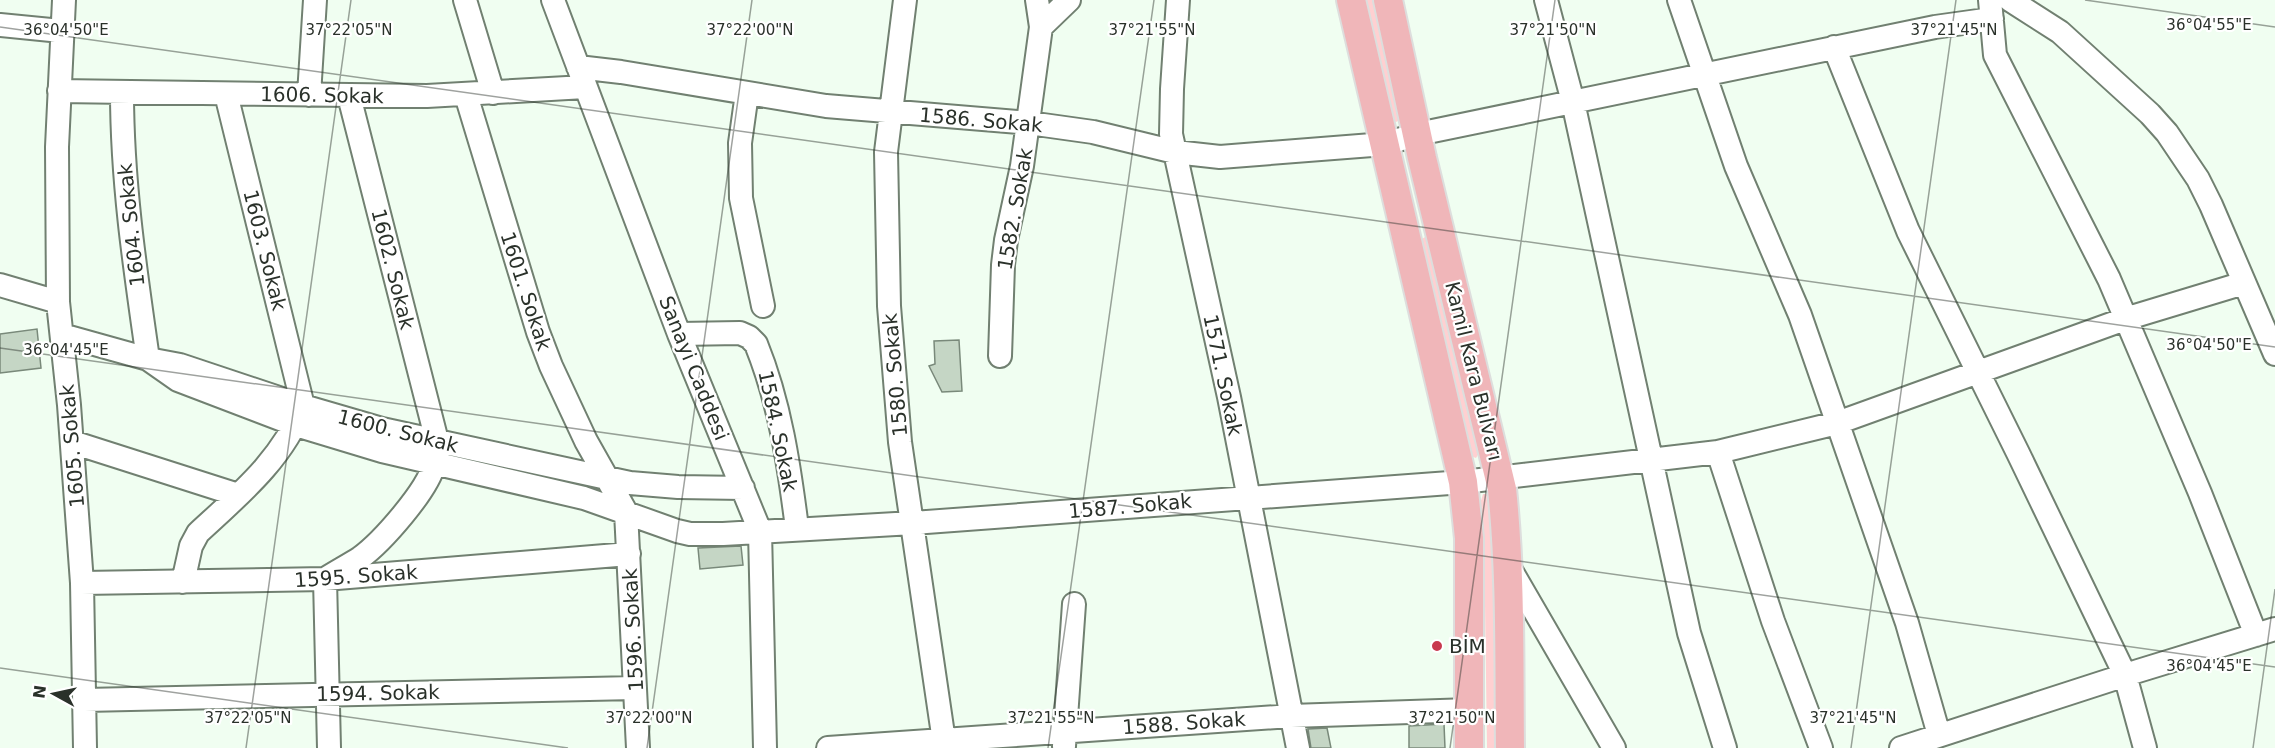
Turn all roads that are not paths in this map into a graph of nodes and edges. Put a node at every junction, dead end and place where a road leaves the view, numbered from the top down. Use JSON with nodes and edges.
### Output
{"nodes":[{"id":1,"x":64,"y":0,"type":"edge"},
{"id":2,"x":315,"y":0,"type":"edge"},
{"id":3,"x":465,"y":0,"type":"edge"},
{"id":4,"x":554,"y":0,"type":"edge"},
{"id":5,"x":904,"y":0,"type":"edge"},
{"id":6,"x":1037,"y":0,"type":"edge"},
{"id":7,"x":1069,"y":0,"type":"edge"},
{"id":8,"x":1178,"y":0,"type":"edge"},
{"id":9,"x":1351,"y":0,"type":"edge"},
{"id":10,"x":1388,"y":0,"type":"edge"},
{"id":11,"x":1546,"y":0,"type":"edge"},
{"id":12,"x":1679,"y":0,"type":"edge"},
{"id":13,"x":2010,"y":0,"type":"edge"},
{"id":14,"x":1991,"y":9,"type":"edge"},
{"id":15,"x":0,"y":25,"type":"edge"},
{"id":16,"x":1041,"y":27,"type":"junction"},
{"id":17,"x":61,"y":31,"type":"junction"},
{"id":18,"x":1834,"y":47,"type":"junction"},
{"id":19,"x":1704,"y":74,"type":"junction"},
{"id":20,"x":581,"y":77,"type":"junction"},
{"id":21,"x":59,"y":90,"type":"junction"},
{"id":22,"x":122,"y":92,"type":"junction"},
{"id":23,"x":493,"y":93,"type":"junction"},
{"id":24,"x":747,"y":93,"type":"junction"},
{"id":25,"x":226,"y":94,"type":"junction"},
{"id":26,"x":309,"y":95,"type":"junction"},
{"id":27,"x":466,"y":95,"type":"junction"},
{"id":28,"x":349,"y":96,"type":"junction"},
{"id":29,"x":1573,"y":102,"type":"junction"},
{"id":30,"x":890,"y":112,"type":"junction"},
{"id":31,"x":1029,"y":123,"type":"junction"},
{"id":32,"x":1418,"y":134,"type":"junction"},
{"id":33,"x":1385,"y":144,"type":"junction"},
{"id":34,"x":1175,"y":152,"type":"junction"},
{"id":35,"x":2244,"y":283,"type":"junction"},
{"id":36,"x":0,"y":285,"type":"edge"},
{"id":37,"x":58,"y":302,"type":"junction"},
{"id":38,"x":763,"y":306,"type":"dead end"},
{"id":39,"x":2126,"y":319,"type":"junction"},
{"id":40,"x":679,"y":334,"type":"junction"},
{"id":41,"x":62,"y":335,"type":"junction"},
{"id":42,"x":2275,"y":354,"type":"edge"},
{"id":43,"x":1000,"y":356,"type":"dead end"},
{"id":44,"x":148,"y":358,"type":"junction"},
{"id":45,"x":1979,"y":373,"type":"junction"},
{"id":46,"x":300,"y":416,"type":"junction"},
{"id":47,"x":1837,"y":423,"type":"junction"},
{"id":48,"x":437,"y":441,"type":"junction"},
{"id":49,"x":72,"y":442,"type":"junction"},
{"id":50,"x":1718,"y":452,"type":"junction"},
{"id":51,"x":1651,"y":460,"type":"junction"},
{"id":52,"x":434,"y":464,"type":"junction"},
{"id":53,"x":606,"y":478,"type":"junction"},
{"id":54,"x":1500,"y":479,"type":"junction"},
{"id":55,"x":1463,"y":482,"type":"junction"},
{"id":56,"x":742,"y":488,"type":"junction"},
{"id":57,"x":238,"y":495,"type":"junction"},
{"id":58,"x":1248,"y":496,"type":"junction"},
{"id":59,"x":626,"y":512,"type":"junction"},
{"id":60,"x":913,"y":523,"type":"junction"},
{"id":61,"x":797,"y":528,"type":"junction"},
{"id":62,"x":760,"y":531,"type":"junction"},
{"id":63,"x":629,"y":554,"type":"junction"},
{"id":64,"x":1508,"y":565,"type":"junction"},
{"id":65,"x":325,"y":579,"type":"junction"},
{"id":66,"x":183,"y":582,"type":"junction"},
{"id":67,"x":82,"y":583,"type":"junction"},
{"id":68,"x":1074,"y":604,"type":"dead end"},
{"id":69,"x":2266,"y":632,"type":"edge"},
{"id":70,"x":2125,"y":675,"type":"junction"},
{"id":71,"x":635,"y":688,"type":"junction"},
{"id":72,"x":328,"y":694,"type":"junction"},
{"id":73,"x":85,"y":700,"type":"junction"},
{"id":74,"x":1470,"y":710,"type":"junction"},
{"id":75,"x":1291,"y":716,"type":"junction"},
{"id":76,"x":1939,"y":735,"type":"junction"},
{"id":77,"x":1064,"y":740,"type":"edge"},
{"id":78,"x":944,"y":745,"type":"edge"},
{"id":79,"x":85,"y":748,"type":"edge"},
{"id":80,"x":329,"y":748,"type":"edge"},
{"id":81,"x":638,"y":748,"type":"edge"},
{"id":82,"x":765,"y":748,"type":"edge"},
{"id":83,"x":828,"y":748,"type":"edge"},
{"id":84,"x":1298,"y":748,"type":"edge"},
{"id":85,"x":1469,"y":748,"type":"edge"},
{"id":86,"x":1510,"y":748,"type":"edge"},
{"id":87,"x":1614,"y":748,"type":"edge"},
{"id":88,"x":1725,"y":748,"type":"edge"},
{"id":89,"x":1821,"y":748,"type":"edge"},
{"id":90,"x":1901,"y":748,"type":"edge"},
{"id":91,"x":2145,"y":748,"type":"edge"}],
"edges":[{"from":1,"to":17,"type":"street","name":"1605. Sokak"},
{"from":2,"to":26,"type":"street"},
{"from":3,"to":23,"type":"street"},
{"from":4,"to":20,"type":"street","name":"Sanayi Caddesi"},
{"from":5,"to":30,"type":"street","name":"1580. Sokak"},
{"from":6,"to":16,"type":"street","name":"1582. Sokak"},
{"from":7,"to":16,"type":"street"},
{"from":8,"to":34,"type":"street","name":"1571. Sokak"},
{"from":9,"to":33,"type":"main road","name":"Kamil Kara Bulvarı"},
{"from":10,"to":32,"type":"main road","name":"Kamil Kara Bulvarı"},
{"from":11,"to":29,"type":"street"},
{"from":12,"to":19,"type":"street"},
{"from":13,"to":35,"type":"street"},
{"from":14,"to":18,"type":"street","name":"1586. Sokak"},
{"from":14,"to":39,"type":"street"},
{"from":15,"to":17,"type":"street"},
{"from":16,"to":31,"type":"street","name":"1582. Sokak"},
{"from":17,"to":21,"type":"street","name":"1605. Sokak"},
{"from":18,"to":19,"type":"street","name":"1586. Sokak"},
{"from":18,"to":45,"type":"street"},
{"from":19,"to":29,"type":"street","name":"1586. Sokak"},
{"from":19,"to":47,"type":"street"},
{"from":20,"to":23,"type":"street","name":"1606. Sokak"},
{"from":20,"to":24,"type":"street","name":"1586. Sokak"},
{"from":20,"to":40,"type":"street","name":"Sanayi Caddesi"},
{"from":21,"to":22,"type":"street","name":"1606. Sokak"},
{"from":21,"to":37,"type":"street","name":"1605. Sokak"},
{"from":22,"to":25,"type":"street","name":"1606. Sokak"},
{"from":22,"to":44,"type":"street","name":"1604. Sokak"},
{"from":23,"to":27,"type":"street","name":"1606. Sokak"},
{"from":24,"to":30,"type":"street","name":"1586. Sokak"},
{"from":24,"to":38,"type":"street"},
{"from":25,"to":26,"type":"street","name":"1606. Sokak"},
{"from":25,"to":46,"type":"street","name":"1603. Sokak"},
{"from":26,"to":28,"type":"street","name":"1606. Sokak"},
{"from":27,"to":28,"type":"street","name":"1606. Sokak"},
{"from":27,"to":53,"type":"street","name":"1601. Sokak"},
{"from":28,"to":48,"type":"street","name":"1602. Sokak"},
{"from":29,"to":32,"type":"street","name":"1586. Sokak"},
{"from":29,"to":51,"type":"street"},
{"from":30,"to":31,"type":"street","name":"1586. Sokak"},
{"from":30,"to":60,"type":"street","name":"1580. Sokak"},
{"from":31,"to":34,"type":"street","name":"1586. Sokak"},
{"from":31,"to":43,"type":"street","name":"1582. Sokak"},
{"from":32,"to":33,"type":"street","name":"1586. Sokak"},
{"from":32,"to":54,"type":"main road","name":"Kamil Kara Bulvarı"},
{"from":33,"to":34,"type":"street","name":"1586. Sokak"},
{"from":33,"to":55,"type":"main road","name":"Kamil Kara Bulvarı"},
{"from":34,"to":58,"type":"street","name":"1571. Sokak"},
{"from":35,"to":39,"type":"street","name":"1587. Sokak"},
{"from":35,"to":42,"type":"street"},
{"from":36,"to":37,"type":"street"},
{"from":37,"to":41,"type":"street","name":"1605. Sokak"},
{"from":39,"to":45,"type":"street","name":"1587. Sokak"},
{"from":39,"to":69,"type":"street"},
{"from":40,"to":56,"type":"street","name":"Sanayi Caddesi"},
{"from":40,"to":61,"type":"street","name":"1584. Sokak"},
{"from":41,"to":44,"type":"street","name":"1600. Sokak"},
{"from":41,"to":49,"type":"street","name":"1605. Sokak"},
{"from":44,"to":46,"type":"street","name":"1600. Sokak"},
{"from":45,"to":47,"type":"street","name":"1587. Sokak"},
{"from":45,"to":70,"type":"street"},
{"from":46,"to":48,"type":"street","name":"1600. Sokak"},
{"from":46,"to":52,"type":"street","name":"1587. Sokak"},
{"from":46,"to":57,"type":"street"},
{"from":47,"to":50,"type":"street","name":"1587. Sokak"},
{"from":47,"to":76,"type":"street"},
{"from":48,"to":52,"type":"street"},
{"from":48,"to":53,"type":"street","name":"1600. Sokak"},
{"from":49,"to":57,"type":"street"},
{"from":49,"to":67,"type":"street","name":"1605. Sokak"},
{"from":50,"to":51,"type":"street","name":"1587. Sokak"},
{"from":50,"to":89,"type":"street"},
{"from":51,"to":54,"type":"street","name":"1587. Sokak"},
{"from":51,"to":88,"type":"street"},
{"from":52,"to":59,"type":"street","name":"1587. Sokak"},
{"from":52,"to":65,"type":"street"},
{"from":53,"to":56,"type":"street","name":"1600. Sokak"},
{"from":53,"to":59,"type":"street","name":"1601. Sokak"},
{"from":54,"to":55,"type":"street","name":"1587. Sokak"},
{"from":54,"to":64,"type":"main road","name":"Kamil Kara Bulvarı"},
{"from":55,"to":58,"type":"street","name":"1587. Sokak"},
{"from":55,"to":74,"type":"main road","name":"Kamil Kara Bulvarı"},
{"from":56,"to":62,"type":"street","name":"Sanayi Caddesi"},
{"from":57,"to":66,"type":"street"},
{"from":58,"to":60,"type":"street","name":"1587. Sokak"},
{"from":58,"to":75,"type":"street","name":"1571. Sokak"},
{"from":59,"to":62,"type":"street","name":"1587. Sokak"},
{"from":59,"to":63,"type":"street","name":"1596. Sokak"},
{"from":60,"to":61,"type":"street","name":"1587. Sokak"},
{"from":60,"to":78,"type":"street","name":"1580. Sokak"},
{"from":61,"to":62,"type":"street","name":"1587. Sokak"},
{"from":62,"to":82,"type":"street","name":"Sanayi Caddesi"},
{"from":63,"to":65,"type":"street","name":"1595. Sokak"},
{"from":63,"to":71,"type":"street","name":"1596. Sokak"},
{"from":64,"to":86,"type":"main road","name":"Kamil Kara Bulvarı"},
{"from":64,"to":87,"type":"street"},
{"from":65,"to":66,"type":"street","name":"1595. Sokak"},
{"from":65,"to":72,"type":"street"},
{"from":66,"to":67,"type":"street","name":"1595. Sokak"},
{"from":67,"to":73,"type":"street","name":"1605. Sokak"},
{"from":68,"to":77,"type":"street"},
{"from":69,"to":70,"type":"street"},
{"from":70,"to":76,"type":"street"},
{"from":70,"to":91,"type":"street"},
{"from":71,"to":72,"type":"street","name":"1594. Sokak"},
{"from":71,"to":81,"type":"street","name":"1596. Sokak"},
{"from":72,"to":73,"type":"street","name":"1594. Sokak"},
{"from":72,"to":80,"type":"street"},
{"from":73,"to":79,"type":"street","name":"1605. Sokak"},
{"from":74,"to":75,"type":"street","name":"1588. Sokak"},
{"from":74,"to":85,"type":"main road","name":"Kamil Kara Bulvarı"},
{"from":75,"to":77,"type":"street","name":"1588. Sokak"},
{"from":75,"to":84,"type":"street","name":"1571. Sokak"},
{"from":76,"to":90,"type":"street"},
{"from":77,"to":78,"type":"street","name":"1588. Sokak"},
{"from":78,"to":83,"type":"street","name":"1588. Sokak"}]}
